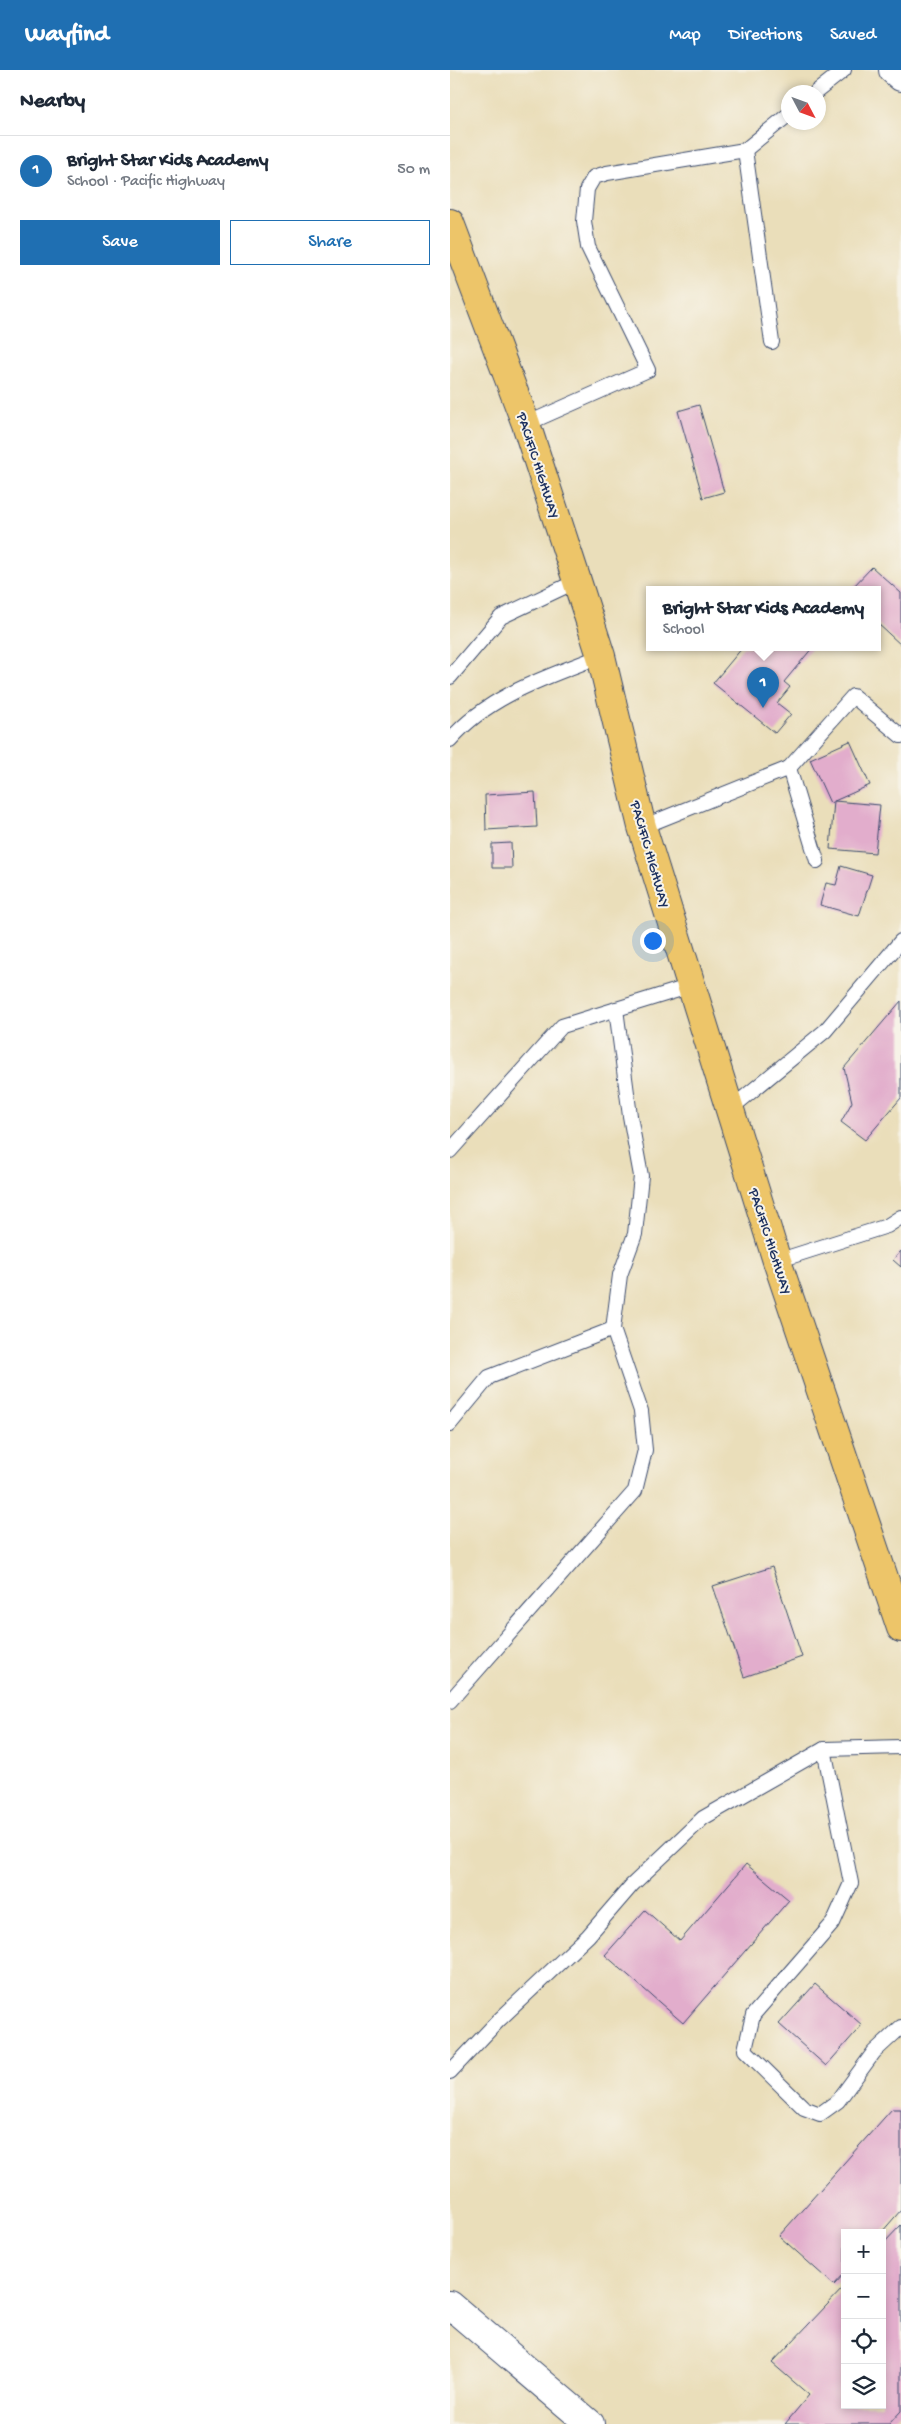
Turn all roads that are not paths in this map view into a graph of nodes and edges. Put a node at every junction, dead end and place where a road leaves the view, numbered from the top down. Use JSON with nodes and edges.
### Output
{"nodes":[{"id":1,"x":844,"y":70,"type":"edge"},
{"id":2,"x":893,"y":70,"type":"edge"},
{"id":3,"x":901,"y":77,"type":"edge"},
{"id":4,"x":825,"y":85,"type":"edge"},
{"id":5,"x":781,"y":121,"type":"edge"},
{"id":6,"x":745,"y":150,"type":"junction"},
{"id":7,"x":450,"y":222,"type":"edge"},
{"id":8,"x":772,"y":342,"type":"dead end"},
{"id":9,"x":526,"y":424,"type":"junction"},
{"id":10,"x":577,"y":581,"type":"junction"},
{"id":11,"x":601,"y":656,"type":"junction"},
{"id":12,"x":450,"y":677,"type":"edge"},
{"id":13,"x":901,"y":736,"type":"edge"},
{"id":14,"x":450,"y":740,"type":"edge"},
{"id":15,"x":789,"y":768,"type":"junction"},
{"id":16,"x":642,"y":827,"type":"junction"},
{"id":17,"x":817,"y":861,"type":"dead end"},
{"id":18,"x":901,"y":941,"type":"edge"},
{"id":19,"x":691,"y":986,"type":"junction"},
{"id":20,"x":616,"y":1009,"type":"junction"},
{"id":21,"x":730,"y":1110,"type":"junction"},
{"id":22,"x":450,"y":1151,"type":"edge"},
{"id":23,"x":901,"y":1216,"type":"edge"},
{"id":24,"x":776,"y":1261,"type":"junction"},
{"id":25,"x":614,"y":1329,"type":"junction"},
{"id":26,"x":450,"y":1424,"type":"edge"},
{"id":27,"x":898,"y":1611,"type":"edge"},
{"id":28,"x":450,"y":1700,"type":"edge"},
{"id":29,"x":901,"y":1747,"type":"edge"},
{"id":30,"x":824,"y":1749,"type":"junction"},
{"id":31,"x":901,"y":2027,"type":"edge"},
{"id":32,"x":450,"y":2072,"type":"edge"},
{"id":33,"x":450,"y":2305,"type":"edge"},
{"id":34,"x":590,"y":2424,"type":"edge"}],
"edges":[{"from":1,"to":4,"type":"lane"},
{"from":2,"to":3,"type":"street"},
{"from":5,"to":6,"type":"lane"},
{"from":6,"to":8,"type":"lane"},
{"from":6,"to":9,"type":"lane"},
{"from":7,"to":9,"type":"highway","name":"PACIFIC HIGHWAY"},
{"from":9,"to":10,"type":"highway","name":"PACIFIC HIGHWAY"},
{"from":10,"to":11,"type":"highway","name":"PACIFIC HIGHWAY"},
{"from":10,"to":12,"type":"lane"},
{"from":11,"to":14,"type":"lane"},
{"from":11,"to":16,"type":"highway","name":"PACIFIC HIGHWAY"},
{"from":13,"to":15,"type":"lane"},
{"from":15,"to":16,"type":"lane"},
{"from":15,"to":17,"type":"lane"},
{"from":16,"to":19,"type":"highway","name":"PACIFIC HIGHWAY"},
{"from":18,"to":21,"type":"lane"},
{"from":19,"to":20,"type":"lane"},
{"from":19,"to":21,"type":"highway","name":"PACIFIC HIGHWAY"},
{"from":20,"to":22,"type":"lane"},
{"from":20,"to":25,"type":"lane"},
{"from":21,"to":24,"type":"highway","name":"PACIFIC HIGHWAY"},
{"from":23,"to":24,"type":"lane"},
{"from":24,"to":27,"type":"highway","name":"PACIFIC HIGHWAY"},
{"from":25,"to":26,"type":"lane"},
{"from":25,"to":28,"type":"lane"},
{"from":29,"to":30,"type":"lane"},
{"from":30,"to":31,"type":"lane"},
{"from":30,"to":32,"type":"lane"},
{"from":33,"to":34,"type":"street"}]}
